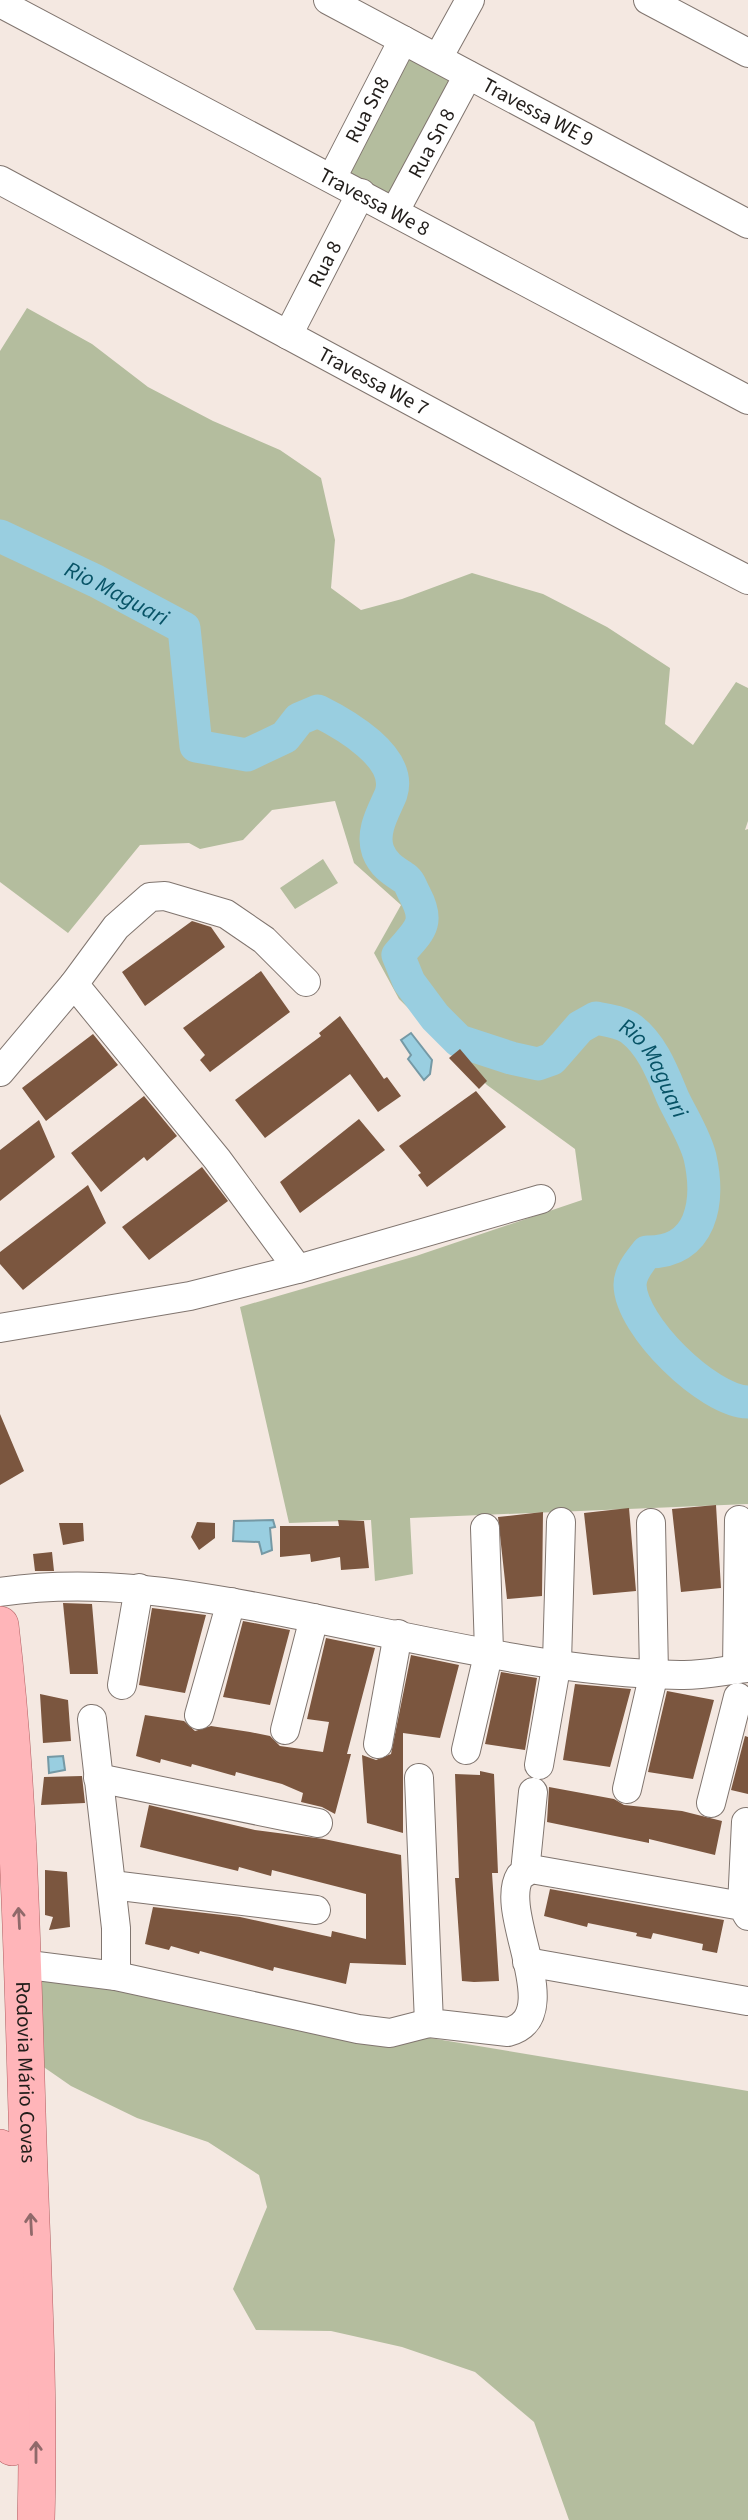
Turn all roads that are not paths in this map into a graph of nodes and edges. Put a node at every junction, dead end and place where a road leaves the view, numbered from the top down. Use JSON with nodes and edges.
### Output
{"nodes":[{"id":1,"x":328,"y":0,"type":"edge"},
{"id":2,"x":470,"y":0,"type":"edge"},
{"id":3,"x":648,"y":0,"type":"edge"},
{"id":4,"x":0,"y":3,"type":"edge"},
{"id":5,"x":403,"y":40,"type":"junction"},
{"id":6,"x":748,"y":53,"type":"edge"},
{"id":7,"x":438,"y":58,"type":"junction"},
{"id":8,"x":468,"y":75,"type":"junction"},
{"id":9,"x":332,"y":178,"type":"junction"},
{"id":10,"x":0,"y":180,"type":"edge"},
{"id":11,"x":361,"y":193,"type":"junction"},
{"id":12,"x":395,"y":211,"type":"junction"},
{"id":13,"x":748,"y":224,"type":"edge"},
{"id":14,"x":288,"y":335,"type":"junction"},
{"id":15,"x":748,"y":400,"type":"edge"},
{"id":16,"x":748,"y":580,"type":"edge"},
{"id":17,"x":306,"y":982,"type":"dead end"},
{"id":18,"x":74,"y":984,"type":"junction"},
{"id":19,"x":0,"y":1072,"type":"edge"},
{"id":20,"x":541,"y":1199,"type":"dead end"},
{"id":21,"x":298,"y":1269,"type":"junction"},
{"id":22,"x":0,"y":1328,"type":"edge"},
{"id":23,"x":739,"y":1520,"type":"dead end"},
{"id":24,"x":561,"y":1521,"type":"dead end"},
{"id":25,"x":651,"y":1523,"type":"dead end"},
{"id":26,"x":485,"y":1528,"type":"dead end"},
{"id":27,"x":139,"y":1588,"type":"junction"},
{"id":28,"x":0,"y":1592,"type":"edge"},
{"id":29,"x":231,"y":1602,"type":"junction"},
{"id":30,"x":314,"y":1618,"type":"junction"},
{"id":31,"x":0,"y":1625,"type":"edge"},
{"id":32,"x":398,"y":1634,"type":"junction"},
{"id":33,"x":489,"y":1651,"type":"junction"},
{"id":34,"x":557,"y":1662,"type":"junction"},
{"id":35,"x":742,"y":1668,"type":"edge"},
{"id":36,"x":654,"y":1673,"type":"junction"},
{"id":37,"x":682,"y":1675,"type":"junction"},
{"id":38,"x":122,"y":1685,"type":"dead end"},
{"id":39,"x":743,"y":1698,"type":"edge"},
{"id":40,"x":199,"y":1715,"type":"dead end"},
{"id":41,"x":92,"y":1719,"type":"dead end"},
{"id":42,"x":285,"y":1730,"type":"dead end"},
{"id":43,"x":378,"y":1744,"type":"dead end"},
{"id":44,"x":466,"y":1750,"type":"dead end"},
{"id":45,"x":539,"y":1765,"type":"dead end"},
{"id":46,"x":98,"y":1778,"type":"junction"},
{"id":47,"x":419,"y":1778,"type":"dead end"},
{"id":48,"x":627,"y":1789,"type":"dead end"},
{"id":49,"x":533,"y":1792,"type":"dead end"},
{"id":50,"x":711,"y":1803,"type":"dead end"},
{"id":51,"x":746,"y":1822,"type":"edge"},
{"id":52,"x":318,"y":1823,"type":"dead end"},
{"id":53,"x":525,"y":1872,"type":"junction"},
{"id":54,"x":112,"y":1885,"type":"junction"},
{"id":55,"x":316,"y":1910,"type":"dead end"},
{"id":56,"x":745,"y":1911,"type":"edge"},
{"id":57,"x":527,"y":1962,"type":"junction"},
{"id":58,"x":21,"y":1964,"type":"junction"},
{"id":59,"x":116,"y":1976,"type":"junction"},
{"id":60,"x":747,"y":1996,"type":"edge"},
{"id":61,"x":429,"y":2023,"type":"junction"},
{"id":62,"x":13,"y":2060,"type":"edge"},
{"id":63,"x":0,"y":2148,"type":"edge"},
{"id":64,"x":6,"y":2455,"type":"edge"},
{"id":65,"x":10,"y":2520,"type":"edge"},
{"id":66,"x":36,"y":2520,"type":"edge"}],
"edges":[{"from":1,"to":5,"type":"street","name":"Travessa WE 9"},
{"from":2,"to":7,"type":"street"},
{"from":3,"to":6,"type":"street"},
{"from":4,"to":9,"type":"street","name":"Travessa We 8"},
{"from":5,"to":7,"type":"street","name":"Travessa WE 9"},
{"from":5,"to":9,"type":"street","name":"Rua Sn8"},
{"from":7,"to":8,"type":"street","name":"Travessa WE 9"},
{"from":8,"to":12,"type":"street","name":"Rua Sn 8"},
{"from":8,"to":13,"type":"street","name":"Travessa WE 9"},
{"from":9,"to":11,"type":"street","name":"Travessa We 8"},
{"from":10,"to":14,"type":"street","name":"Travessa We 7"},
{"from":11,"to":12,"type":"street","name":"Travessa We 8"},
{"from":11,"to":14,"type":"street","name":"Rua 8"},
{"from":12,"to":15,"type":"street","name":"Travessa We 8"},
{"from":14,"to":16,"type":"street","name":"Travessa We 7"},
{"from":17,"to":18,"type":"street"},
{"from":18,"to":19,"type":"street"},
{"from":18,"to":21,"type":"street"},
{"from":20,"to":21,"type":"street"},
{"from":21,"to":22,"type":"street"},
{"from":23,"to":35,"type":"street"},
{"from":24,"to":34,"type":"street"},
{"from":25,"to":36,"type":"street"},
{"from":26,"to":33,"type":"street"},
{"from":27,"to":28,"type":"street"},
{"from":27,"to":29,"type":"street"},
{"from":27,"to":38,"type":"street"},
{"from":29,"to":30,"type":"street"},
{"from":29,"to":40,"type":"street"},
{"from":30,"to":32,"type":"street"},
{"from":30,"to":42,"type":"street"},
{"from":58,"to":31,"type":"main road","name":"Rodovia Mário Covas","one_way":true},
{"from":32,"to":33,"type":"street"},
{"from":32,"to":43,"type":"street"},
{"from":33,"to":34,"type":"street"},
{"from":33,"to":44,"type":"street"},
{"from":34,"to":36,"type":"street"},
{"from":34,"to":45,"type":"street"},
{"from":35,"to":37,"type":"street"},
{"from":36,"to":37,"type":"street"},
{"from":36,"to":48,"type":"street"},
{"from":37,"to":39,"type":"street"},
{"from":39,"to":50,"type":"street"},
{"from":41,"to":46,"type":"street"},
{"from":46,"to":52,"type":"street"},
{"from":46,"to":54,"type":"street"},
{"from":47,"to":61,"type":"street"},
{"from":49,"to":53,"type":"street"},
{"from":51,"to":56,"type":"street"},
{"from":53,"to":56,"type":"street"},
{"from":53,"to":57,"type":"street"},
{"from":54,"to":55,"type":"street"},
{"from":54,"to":59,"type":"street"},
{"from":57,"to":60,"type":"street"},
{"from":57,"to":61,"type":"street"},
{"from":58,"to":59,"type":"street"},
{"from":58,"to":62,"type":"main road","name":"Rodovia Mário Covas"},
{"from":59,"to":61,"type":"street"},
{"from":66,"to":62,"type":"main road","name":"Rodovia Mário Covas","one_way":true},
{"from":63,"to":64,"type":"main road","name":"Rodovia Mário Covas"},
{"from":64,"to":65,"type":"main road","name":"Rodovia Mário Covas"}]}
